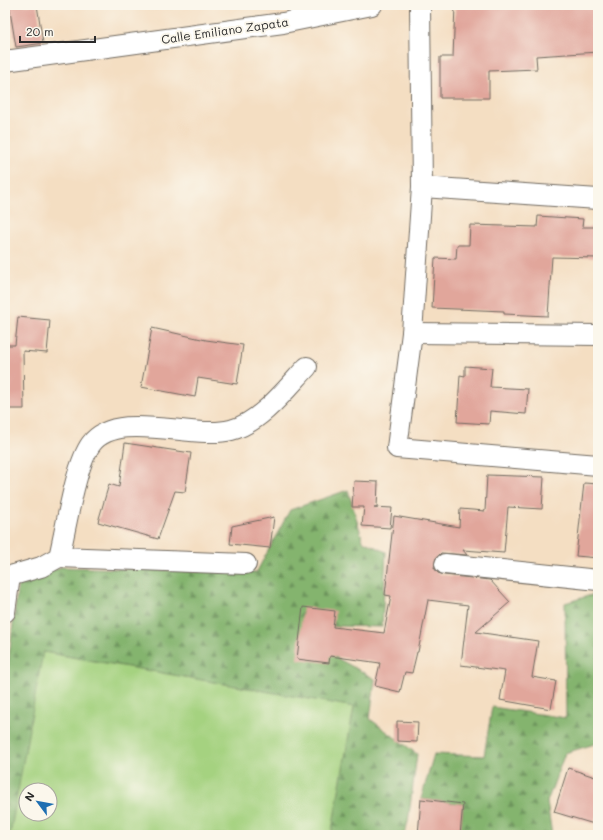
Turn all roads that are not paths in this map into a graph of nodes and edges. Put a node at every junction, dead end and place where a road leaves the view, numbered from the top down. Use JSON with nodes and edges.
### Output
{"nodes":[{"id":1,"x":372,"y":5,"type":"edge"},
{"id":2,"x":420,"y":5,"type":"edge"},
{"id":3,"x":5,"y":61,"type":"edge"},
{"id":4,"x":422,"y":187,"type":"junction"},
{"id":5,"x":598,"y":199,"type":"edge"},
{"id":6,"x":412,"y":333,"type":"junction"},
{"id":7,"x":598,"y":335,"type":"edge"},
{"id":8,"x":307,"y":367,"type":"dead end"},
{"id":9,"x":598,"y":465,"type":"edge"},
{"id":10,"x":59,"y":557,"type":"junction"},
{"id":11,"x":246,"y":564,"type":"dead end"},
{"id":12,"x":445,"y":564,"type":"dead end"},
{"id":13,"x":7,"y":574,"type":"edge"},
{"id":14,"x":598,"y":580,"type":"edge"},
{"id":15,"x":5,"y":612,"type":"edge"}],
"edges":[{"from":1,"to":3,"type":"street","name":"Calle Emiliano Zapata"},
{"from":2,"to":4,"type":"street"},
{"from":4,"to":5,"type":"street"},
{"from":4,"to":6,"type":"street"},
{"from":6,"to":7,"type":"street"},
{"from":6,"to":9,"type":"street"},
{"from":8,"to":10,"type":"street"},
{"from":10,"to":11,"type":"street"},
{"from":10,"to":13,"type":"street"},
{"from":12,"to":14,"type":"street"},
{"from":13,"to":15,"type":"street"}]}
